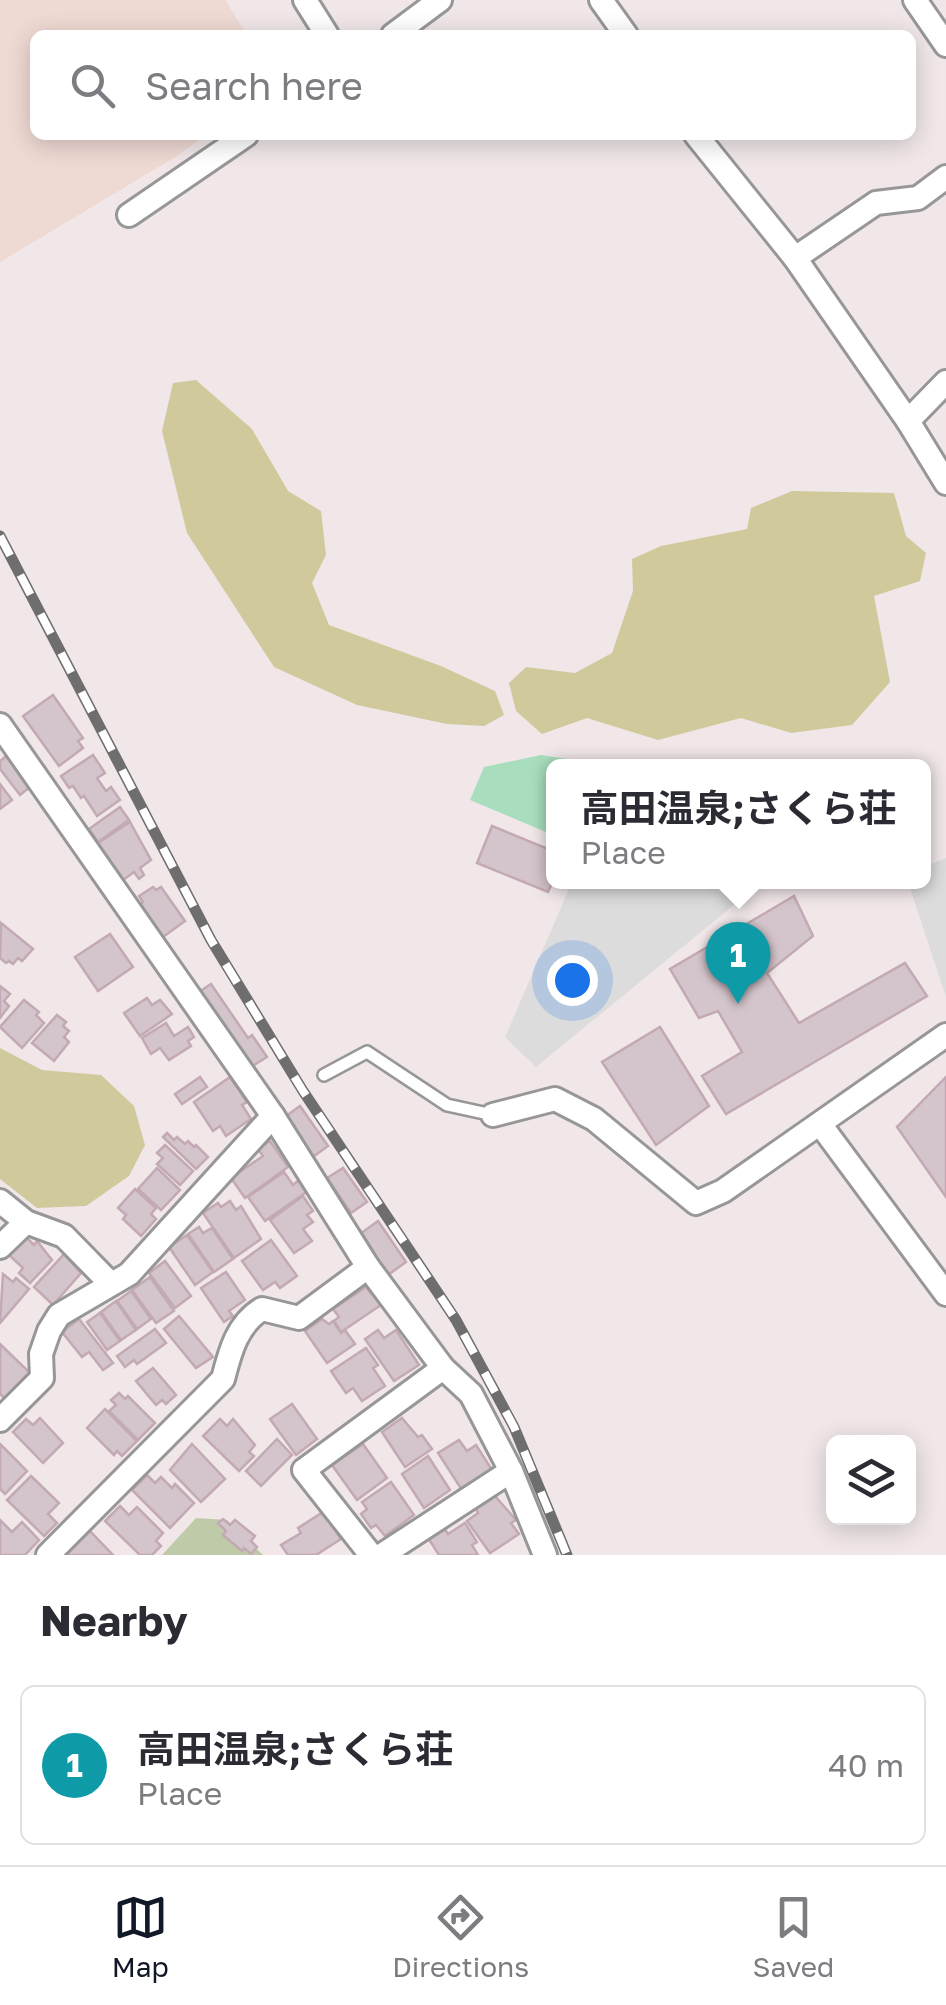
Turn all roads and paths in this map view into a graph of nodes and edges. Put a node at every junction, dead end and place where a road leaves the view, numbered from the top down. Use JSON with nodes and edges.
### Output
{"nodes":[{"id":1,"x":305,"y":0,"type":"edge"},
{"id":2,"x":440,"y":0,"type":"edge"},
{"id":3,"x":601,"y":0,"type":"edge"},
{"id":4,"x":916,"y":0,"type":"edge"},
{"id":5,"x":324,"y":30,"type":"edge"},
{"id":6,"x":400,"y":30,"type":"edge"},
{"id":7,"x":622,"y":30,"type":"edge"},
{"id":8,"x":946,"y":45,"type":"edge"},
{"id":9,"x":239,"y":140,"type":"edge"},
{"id":10,"x":700,"y":140,"type":"edge"},
{"id":11,"x":946,"y":177,"type":"edge"},
{"id":12,"x":129,"y":215,"type":"dead end"},
{"id":13,"x":795,"y":258,"type":"junction"},
{"id":14,"x":946,"y":382,"type":"edge"},
{"id":15,"x":908,"y":421,"type":"junction"},
{"id":16,"x":942,"y":468,"type":"edge"},
{"id":17,"x":0,"y":725,"type":"edge"},
{"id":18,"x":946,"y":1035,"type":"edge"},
{"id":19,"x":324,"y":1074,"type":"dead end"},
{"id":20,"x":493,"y":1115,"type":"joint"},
{"id":21,"x":273,"y":1116,"type":"junction"},
{"id":22,"x":820,"y":1124,"type":"junction"},
{"id":23,"x":0,"y":1201,"type":"edge"},
{"id":24,"x":26,"y":1222,"type":"junction"},
{"id":25,"x":0,"y":1248,"type":"edge"},
{"id":26,"x":368,"y":1268,"type":"junction"},
{"id":27,"x":110,"y":1283,"type":"junction"},
{"id":28,"x":946,"y":1294,"type":"edge"},
{"id":29,"x":443,"y":1368,"type":"junction"},
{"id":30,"x":0,"y":1420,"type":"edge"},
{"id":31,"x":511,"y":1471,"type":"junction"},
{"id":32,"x":48,"y":1555,"type":"edge"},
{"id":33,"x":371,"y":1555,"type":"edge"},
{"id":34,"x":382,"y":1555,"type":"edge"},
{"id":35,"x":545,"y":1555,"type":"edge"}],
"edges":[{"from":1,"to":5,"type":"street"},
{"from":2,"to":6,"type":"street"},
{"from":3,"to":7,"type":"street"},
{"from":4,"to":8,"type":"street"},
{"from":9,"to":12,"type":"street"},
{"from":10,"to":13,"type":"street"},
{"from":11,"to":13,"type":"street"},
{"from":13,"to":15,"type":"street"},
{"from":14,"to":15,"type":"street"},
{"from":15,"to":16,"type":"street"},
{"from":17,"to":21,"type":"street"},
{"from":18,"to":22,"type":"street"},
{"from":19,"to":20,"type":"lane"},
{"from":20,"to":22,"type":"street"},
{"from":21,"to":26,"type":"street"},
{"from":21,"to":27,"type":"street"},
{"from":22,"to":28,"type":"street"},
{"from":23,"to":24,"type":"street"},
{"from":24,"to":25,"type":"street"},
{"from":24,"to":27,"type":"street"},
{"from":26,"to":29,"type":"street"},
{"from":26,"to":32,"type":"street"},
{"from":27,"to":30,"type":"street"},
{"from":29,"to":31,"type":"street"},
{"from":29,"to":33,"type":"street"},
{"from":31,"to":34,"type":"street"},
{"from":31,"to":35,"type":"street"}]}
